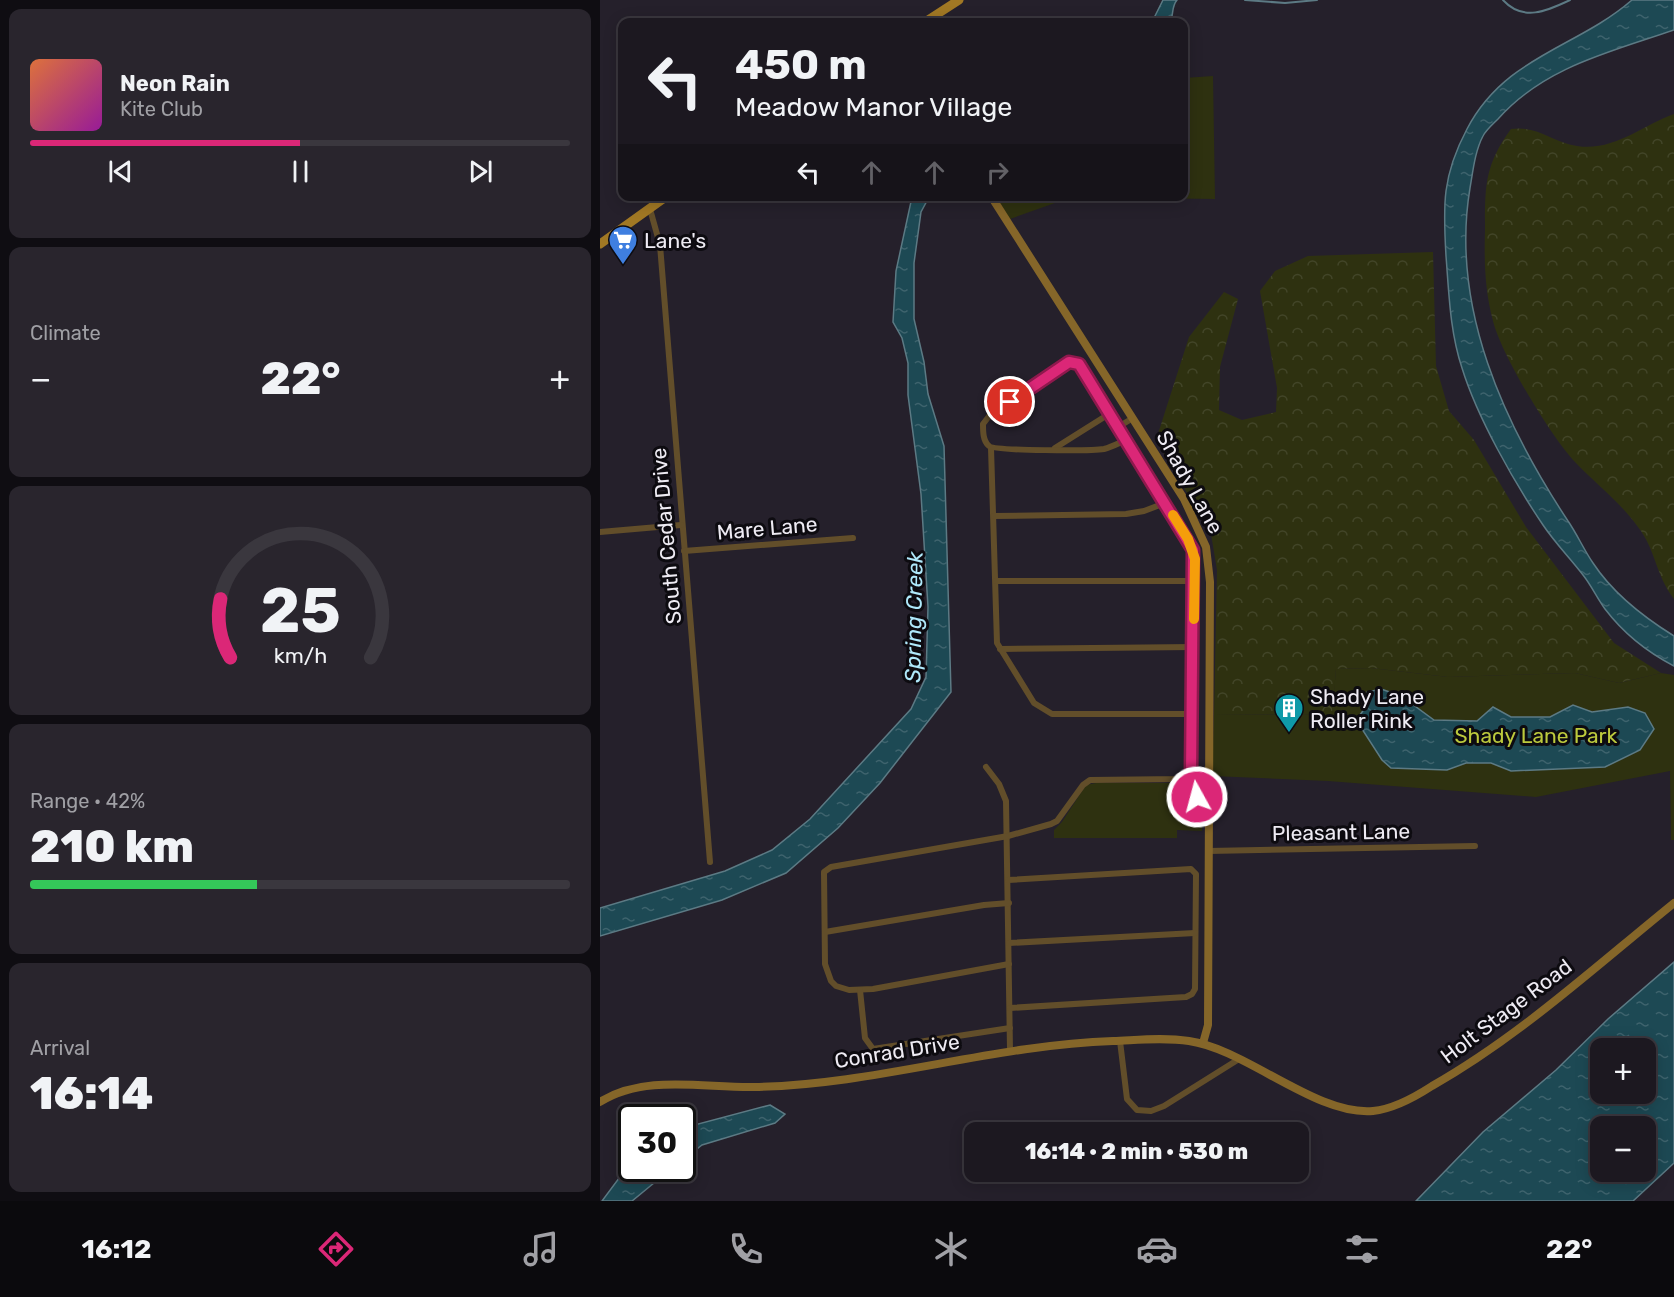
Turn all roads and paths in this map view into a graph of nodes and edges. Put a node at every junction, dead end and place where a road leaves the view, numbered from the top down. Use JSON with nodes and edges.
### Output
{"nodes":[{"id":1,"x":959,"y":0,"type":"edge"},
{"id":2,"x":931,"y":18,"type":"edge"},
{"id":3,"x":660,"y":201,"type":"edge"},
{"id":4,"x":994,"y":201,"type":"edge"},
{"id":5,"x":650,"y":209,"type":"junction"},
{"id":6,"x":600,"y":244,"type":"edge"},
{"id":7,"x":1109,"y":414,"type":"junction"},
{"id":8,"x":1133,"y":418,"type":"junction"},
{"id":9,"x":1118,"y":427,"type":"junction"},
{"id":10,"x":1126,"y":440,"type":"junction"},
{"id":11,"x":991,"y":448,"type":"junction"},
{"id":12,"x":1055,"y":448,"type":"junction"},
{"id":13,"x":1165,"y":503,"type":"junction"},
{"id":14,"x":994,"y":516,"type":"junction"},
{"id":15,"x":681,"y":525,"type":"junction"},
{"id":16,"x":600,"y":532,"type":"edge"},
{"id":17,"x":853,"y":538,"type":"dead end"},
{"id":18,"x":684,"y":551,"type":"junction"},
{"id":19,"x":996,"y":581,"type":"junction"},
{"id":20,"x":1195,"y":581,"type":"junction"},
{"id":21,"x":1194,"y":647,"type":"junction"},
{"id":22,"x":1000,"y":649,"type":"junction"},
{"id":23,"x":1194,"y":714,"type":"junction"},
{"id":24,"x":986,"y":767,"type":"dead end"},
{"id":25,"x":1191,"y":775,"type":"junction"},
{"id":26,"x":1207,"y":799,"type":"junction"},
{"id":27,"x":1008,"y":836,"type":"junction"},
{"id":28,"x":1475,"y":846,"type":"dead end"},
{"id":29,"x":1208,"y":851,"type":"junction"},
{"id":30,"x":710,"y":862,"type":"dead end"},
{"id":31,"x":1008,"y":880,"type":"junction"},
{"id":32,"x":1009,"y":903,"type":"junction"},
{"id":33,"x":1674,"y":903,"type":"edge"},
{"id":34,"x":825,"y":932,"type":"junction"},
{"id":35,"x":1195,"y":933,"type":"junction"},
{"id":36,"x":1009,"y":943,"type":"junction"},
{"id":37,"x":1009,"y":964,"type":"junction"},
{"id":38,"x":860,"y":990,"type":"junction"},
{"id":39,"x":1010,"y":1008,"type":"junction"},
{"id":40,"x":1010,"y":1028,"type":"junction"},
{"id":41,"x":1120,"y":1041,"type":"junction"},
{"id":42,"x":1203,"y":1043,"type":"junction"},
{"id":43,"x":1010,"y":1050,"type":"junction"},
{"id":44,"x":1239,"y":1059,"type":"junction"},
{"id":45,"x":600,"y":1102,"type":"edge"}],
"edges":[{"from":1,"to":2,"type":"main road"},
{"from":3,"to":5,"type":"main road"},
{"from":4,"to":8,"type":"main road","name":"Shady Lane"},
{"from":5,"to":6,"type":"main road"},
{"from":5,"to":15,"type":"street","name":"South Cedar Drive"},
{"from":7,"to":9,"type":"street"},
{"from":7,"to":11,"type":"street"},
{"from":7,"to":12,"type":"street"},
{"from":8,"to":9,"type":"street"},
{"from":8,"to":26,"type":"main road","name":"Shady Lane"},
{"from":9,"to":10,"type":"street"},
{"from":10,"to":12,"type":"street"},
{"from":10,"to":13,"type":"street"},
{"from":11,"to":12,"type":"street"},
{"from":11,"to":14,"type":"street"},
{"from":13,"to":14,"type":"street"},
{"from":13,"to":20,"type":"street"},
{"from":14,"to":19,"type":"street"},
{"from":15,"to":16,"type":"street"},
{"from":15,"to":18,"type":"street","name":"South Cedar Drive"},
{"from":17,"to":18,"type":"street","name":"Mare Lane"},
{"from":18,"to":30,"type":"street","name":"South Cedar Drive"},
{"from":19,"to":20,"type":"street"},
{"from":19,"to":22,"type":"street"},
{"from":20,"to":21,"type":"street"},
{"from":21,"to":22,"type":"street"},
{"from":21,"to":23,"type":"street"},
{"from":22,"to":23,"type":"street"},
{"from":23,"to":25,"type":"street"},
{"from":24,"to":27,"type":"street"},
{"from":25,"to":26,"type":"street"},
{"from":25,"to":27,"type":"street"},
{"from":26,"to":29,"type":"main road","name":"Shady Lane"},
{"from":27,"to":31,"type":"street"},
{"from":27,"to":34,"type":"street"},
{"from":28,"to":29,"type":"street","name":"Pleasant Lane"},
{"from":29,"to":42,"type":"main road","name":"Shady Lane"},
{"from":31,"to":32,"type":"street"},
{"from":31,"to":35,"type":"street"},
{"from":32,"to":34,"type":"street"},
{"from":32,"to":36,"type":"street"},
{"from":33,"to":44,"type":"main road","name":"Holt Stage Road"},
{"from":34,"to":38,"type":"street"},
{"from":35,"to":36,"type":"street"},
{"from":35,"to":39,"type":"street"},
{"from":36,"to":37,"type":"street"},
{"from":37,"to":38,"type":"street"},
{"from":37,"to":39,"type":"street"},
{"from":38,"to":40,"type":"street"},
{"from":39,"to":40,"type":"street"},
{"from":40,"to":43,"type":"street"},
{"from":41,"to":42,"type":"main road","name":"Conrad Drive"},
{"from":41,"to":43,"type":"main road","name":"Conrad Drive"},
{"from":41,"to":44,"type":"street"},
{"from":42,"to":44,"type":"main road"},
{"from":43,"to":45,"type":"main road","name":"Conrad Drive"}]}
